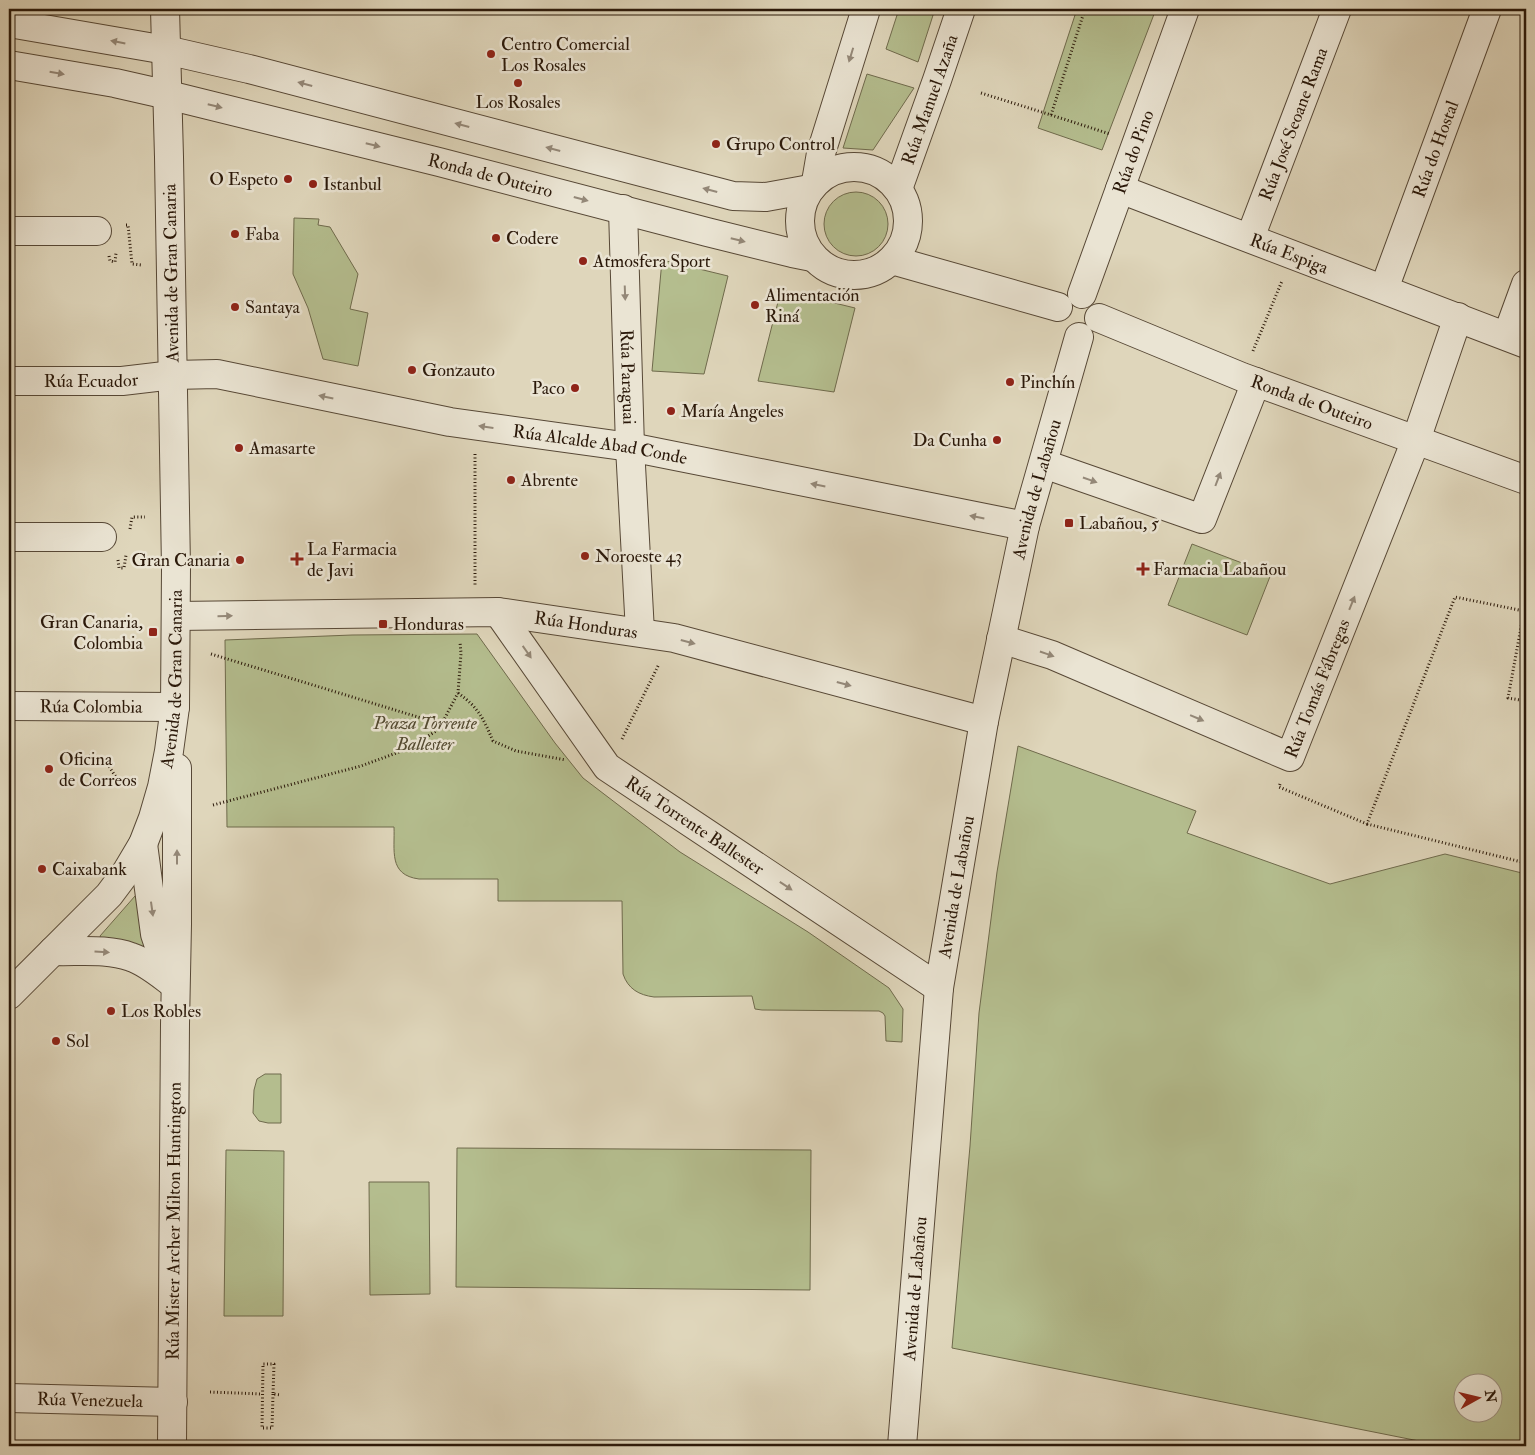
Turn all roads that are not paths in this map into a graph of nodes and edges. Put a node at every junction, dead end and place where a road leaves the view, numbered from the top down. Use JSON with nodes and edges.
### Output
{"nodes":[{"id":1,"x":165,"y":9,"type":"edge"},
{"id":2,"x":866,"y":9,"type":"edge"},
{"id":3,"x":961,"y":9,"type":"edge"},
{"id":4,"x":1185,"y":9,"type":"edge"},
{"id":5,"x":1337,"y":9,"type":"edge"},
{"id":6,"x":1487,"y":9,"type":"edge"},
{"id":7,"x":9,"y":23,"type":"edge"},
{"id":8,"x":166,"y":50,"type":"junction"},
{"id":9,"x":9,"y":65,"type":"edge"},
{"id":10,"x":168,"y":94,"type":"junction"},
{"id":11,"x":813,"y":186,"type":"junction"},
{"id":12,"x":898,"y":189,"type":"junction"},
{"id":13,"x":1120,"y":189,"type":"junction"},
{"id":14,"x":623,"y":209,"type":"junction"},
{"id":15,"x":9,"y":231,"type":"edge"},
{"id":16,"x":97,"y":231,"type":"dead end"},
{"id":17,"x":1250,"y":238,"type":"junction"},
{"id":18,"x":812,"y":257,"type":"junction"},
{"id":19,"x":892,"y":260,"type":"junction"},
{"id":20,"x":1526,"y":284,"type":"edge"},
{"id":21,"x":1384,"y":289,"type":"junction"},
{"id":22,"x":1082,"y":294,"type":"junction"},
{"id":23,"x":1058,"y":307,"type":"junction"},
{"id":24,"x":1099,"y":318,"type":"junction"},
{"id":25,"x":1458,"y":318,"type":"junction"},
{"id":26,"x":1079,"y":337,"type":"junction"},
{"id":27,"x":1516,"y":340,"type":"edge"},
{"id":28,"x":173,"y":375,"type":"junction"},
{"id":29,"x":1249,"y":379,"type":"junction"},
{"id":30,"x":9,"y":381,"type":"edge"},
{"id":31,"x":1416,"y":440,"type":"junction"},
{"id":32,"x":630,"y":447,"type":"junction"},
{"id":33,"x":1044,"y":464,"type":"junction"},
{"id":34,"x":1526,"y":480,"type":"edge"},
{"id":35,"x":1025,"y":526,"type":"junction"},
{"id":36,"x":9,"y":536,"type":"edge"},
{"id":37,"x":102,"y":537,"type":"dead end"},
{"id":38,"x":477,"y":613,"type":"junction"},
{"id":39,"x":176,"y":616,"type":"junction"},
{"id":40,"x":640,"y":632,"type":"junction"},
{"id":41,"x":1001,"y":639,"type":"junction"},
{"id":42,"x":9,"y":706,"type":"edge"},
{"id":43,"x":176,"y":708,"type":"junction"},
{"id":44,"x":984,"y":721,"type":"junction"},
{"id":45,"x":143,"y":844,"type":"junction"},
{"id":46,"x":177,"y":924,"type":"junction"},
{"id":47,"x":53,"y":952,"type":"junction"},
{"id":48,"x":940,"y":988,"type":"junction"},
{"id":49,"x":173,"y":989,"type":"junction"},
{"id":50,"x":9,"y":995,"type":"edge"},
{"id":51,"x":9,"y":1398,"type":"edge"},
{"id":52,"x":173,"y":1402,"type":"junction"},
{"id":53,"x":172,"y":1446,"type":"edge"},
{"id":54,"x":902,"y":1446,"type":"edge"}],
"edges":[{"from":1,"to":8,"type":"street"},
{"from":2,"to":11,"type":"street","one_way":true},
{"from":3,"to":12,"type":"street","name":"Rúa Manuel Azaña"},
{"from":4,"to":13,"type":"street","name":"Rúa do Pino"},
{"from":5,"to":17,"type":"street","name":"Rúa José Seoane Rama"},
{"from":6,"to":21,"type":"street","name":"Rúa do Hostal"},
{"from":8,"to":7,"type":"street","name":"Ronda de Outeiro","one_way":true},
{"from":8,"to":10,"type":"street"},
{"from":11,"to":8,"type":"street","name":"Ronda de Outeiro","one_way":true},
{"from":9,"to":10,"type":"street","name":"Ronda de Outeiro","one_way":true},
{"from":10,"to":14,"type":"street","name":"Ronda de Outeiro","one_way":true},
{"from":10,"to":28,"type":"street","name":"Avenida de Gran Canaria"},
{"from":11,"to":12,"type":"street","name":"Ronda de Outeiro"},
{"from":11,"to":18,"type":"street"},
{"from":12,"to":19,"type":"street","name":"Ronda de Outeiro"},
{"from":13,"to":17,"type":"street","name":"Rúa Espiga"},
{"from":13,"to":22,"type":"street","name":"Rúa do Pino"},
{"from":14,"to":18,"type":"street","name":"Ronda de Outeiro","one_way":true},
{"from":14,"to":32,"type":"street","name":"Rúa Paraguai","one_way":true},
{"from":15,"to":16,"type":"street"},
{"from":17,"to":21,"type":"street","name":"Rúa Espiga"},
{"from":18,"to":19,"type":"street","name":"Ronda de Outeiro"},
{"from":19,"to":23,"type":"street"},
{"from":20,"to":27,"type":"street"},
{"from":21,"to":25,"type":"street","name":"Rúa Espiga"},
{"from":22,"to":23,"type":"street"},
{"from":22,"to":24,"type":"street"},
{"from":23,"to":26,"type":"street"},
{"from":24,"to":26,"type":"street"},
{"from":24,"to":29,"type":"street","name":"Ronda de Outeiro"},
{"from":25,"to":27,"type":"street","name":"Rúa Espiga"},
{"from":25,"to":31,"type":"street"},
{"from":26,"to":33,"type":"street","name":"Avenida de Labañou"},
{"from":28,"to":30,"type":"street","name":"Rúa Ecuador"},
{"from":32,"to":28,"type":"street","name":"Rúa Alcalde Abad Conde","one_way":true},
{"from":28,"to":39,"type":"street","name":"Avenida de Gran Canaria"},
{"from":29,"to":31,"type":"street","name":"Ronda de Outeiro"},
{"from":33,"to":29,"type":"street","one_way":true},
{"from":31,"to":34,"type":"street","name":"Ronda de Outeiro"},
{"from":41,"to":31,"type":"street","name":"Rúa Tomás Fábregas","one_way":true},
{"from":35,"to":32,"type":"street","name":"Rúa Alcalde Abad Conde","one_way":true},
{"from":32,"to":40,"type":"street","name":"Rúa Paraguai"},
{"from":33,"to":35,"type":"street","name":"Avenida de Labañou"},
{"from":35,"to":41,"type":"street","name":"Avenida de Labañou"},
{"from":36,"to":37,"type":"street"},
{"from":39,"to":38,"type":"street","name":"Rúa Honduras","one_way":true},
{"from":38,"to":40,"type":"street","name":"Rúa Honduras"},
{"from":38,"to":48,"type":"street","name":"Rúa Torrente Ballester","one_way":true},
{"from":39,"to":43,"type":"street","name":"Avenida de Gran Canaria"},
{"from":40,"to":44,"type":"street","name":"Rúa Honduras","one_way":true},
{"from":41,"to":44,"type":"street","name":"Avenida de Labañou"},
{"from":42,"to":43,"type":"street","name":"Rúa Colombia"},
{"from":43,"to":45,"type":"street","name":"Avenida de Gran Canaria"},
{"from":46,"to":43,"type":"street","name":"Rúa Mister Archer Milton Huntington","one_way":true},
{"from":44,"to":48,"type":"street","name":"Avenida de Labañou"},
{"from":45,"to":46,"type":"street","name":"Rúa Mister Archer Milton Huntington"},
{"from":45,"to":47,"type":"street","name":"Avenida de Gran Canaria"},
{"from":45,"to":49,"type":"street","name":"Rúa Mister Archer Milton Huntington","one_way":true},
{"from":46,"to":49,"type":"street","name":"Rúa Mister Archer Milton Huntington"},
{"from":47,"to":49,"type":"street","one_way":true},
{"from":47,"to":50,"type":"street","name":"Avenida de Gran Canaria"},
{"from":48,"to":54,"type":"street","name":"Avenida de Labañou"},
{"from":49,"to":52,"type":"street","name":"Rúa Mister Archer Milton Huntington"},
{"from":51,"to":52,"type":"street","name":"Rúa Venezuela"},
{"from":52,"to":53,"type":"street","name":"Rúa Mister Archer Milton Huntington"}]}
